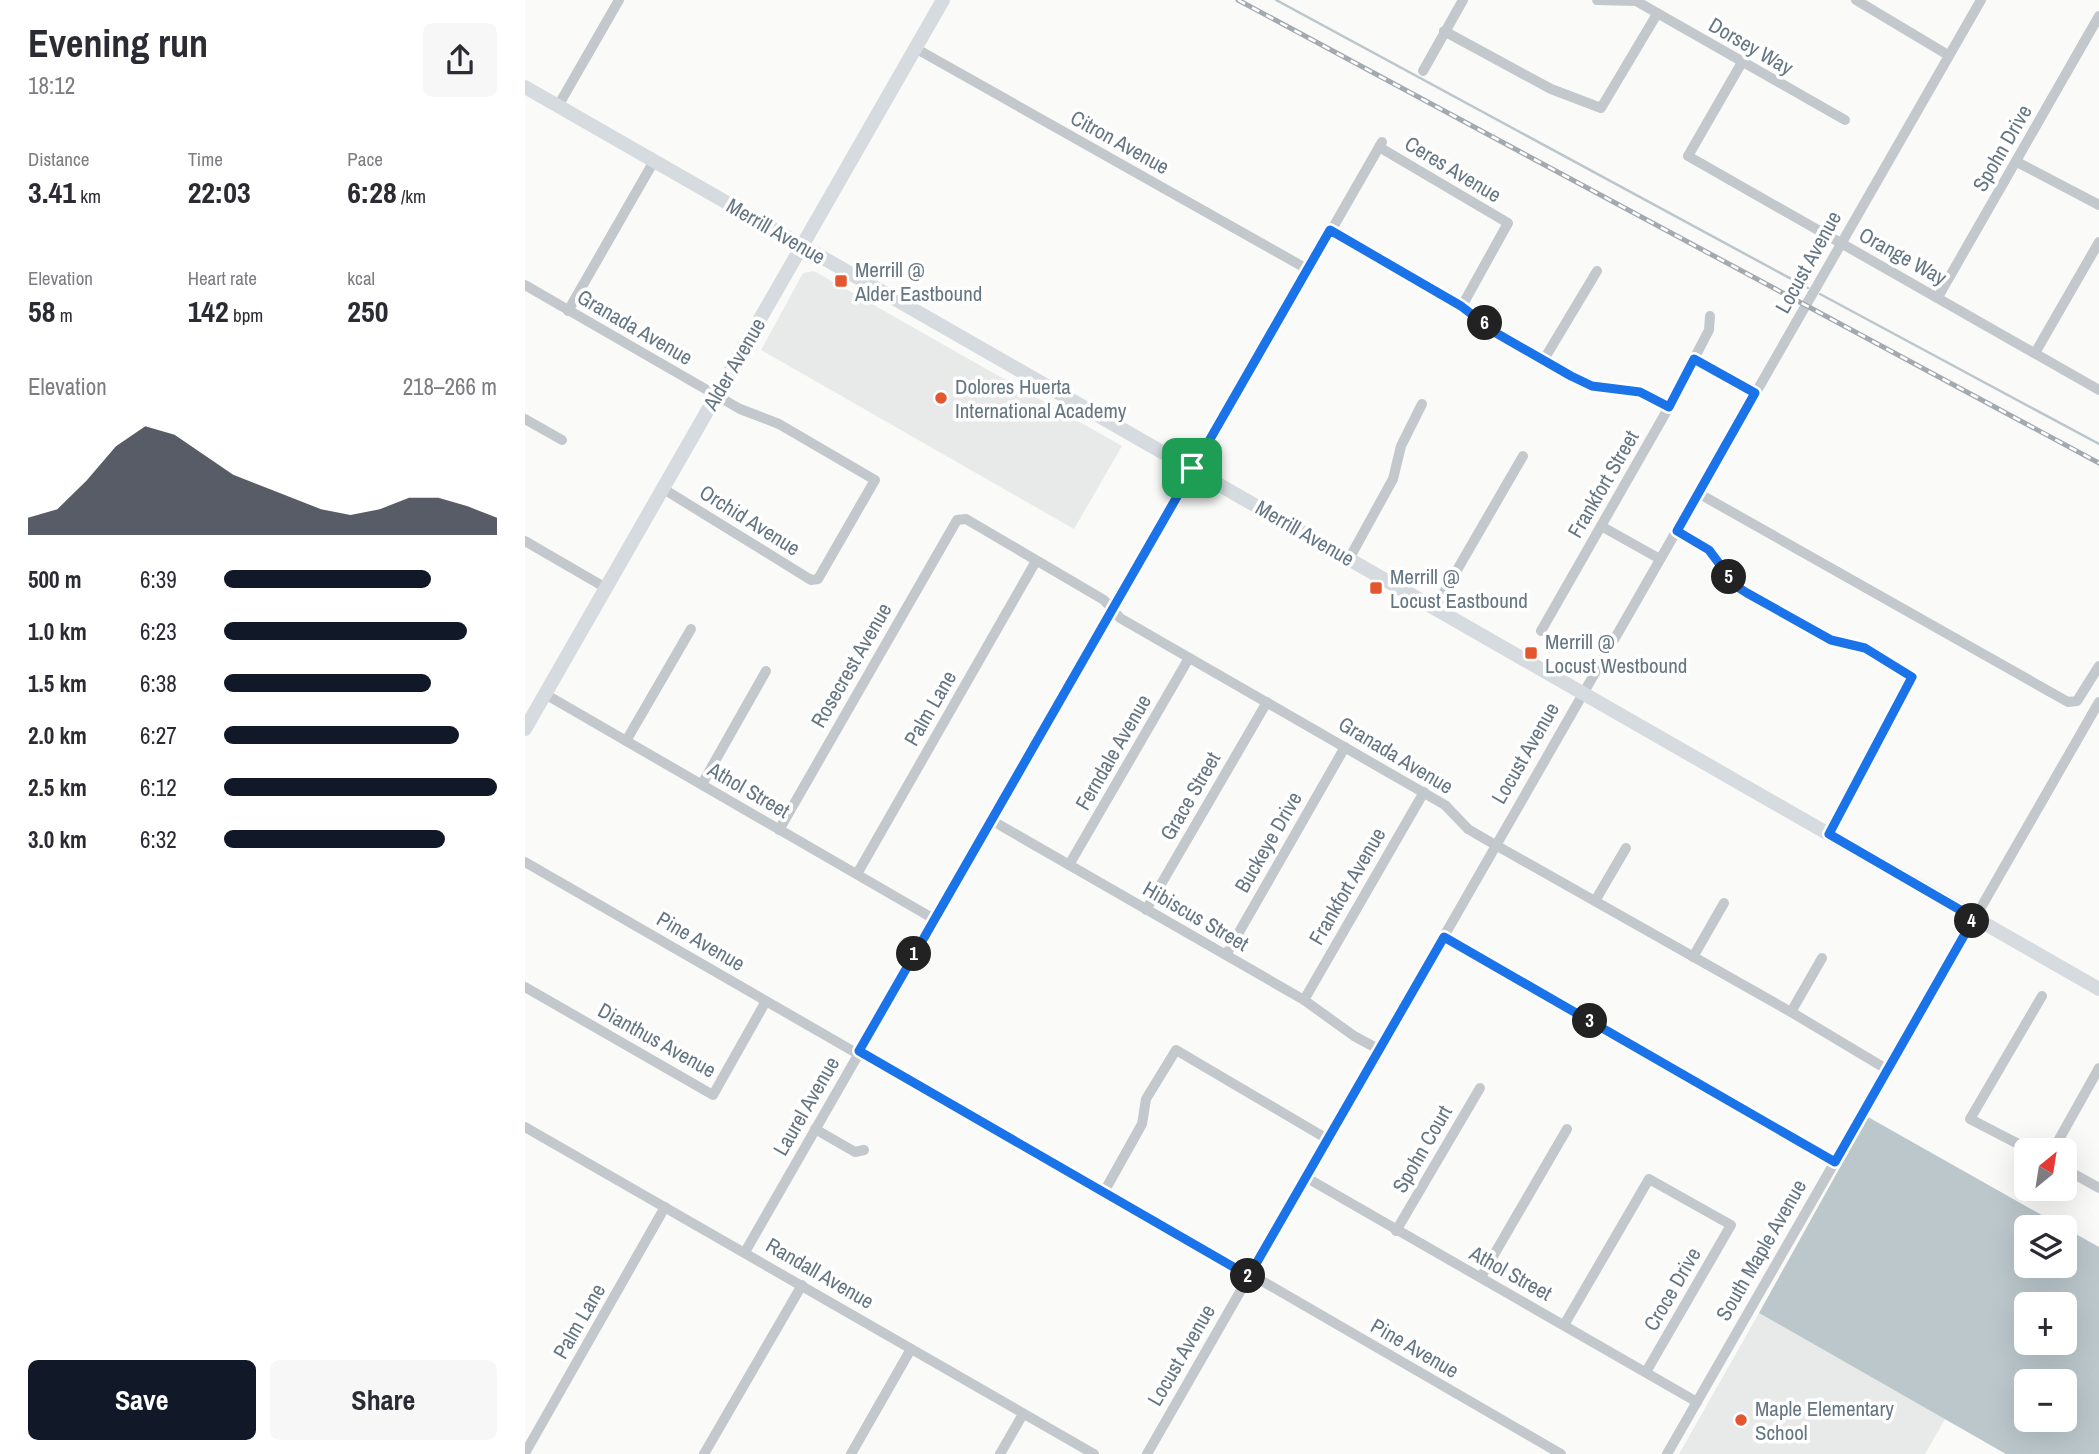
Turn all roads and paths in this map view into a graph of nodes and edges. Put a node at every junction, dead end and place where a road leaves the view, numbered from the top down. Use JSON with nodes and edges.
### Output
{"nodes":[{"id":1,"x":619,"y":0,"type":"edge"},
{"id":2,"x":1463,"y":0,"type":"edge"},
{"id":3,"x":1597,"y":0,"type":"edge"},
{"id":4,"x":1856,"y":0,"type":"edge"},
{"id":5,"x":1981,"y":0,"type":"edge"},
{"id":6,"x":939,"y":1,"type":"edge"},
{"id":7,"x":1657,"y":14,"type":"junction"},
{"id":8,"x":2099,"y":16,"type":"edge"},
{"id":9,"x":1444,"y":32,"type":"junction"},
{"id":10,"x":915,"y":48,"type":"junction"},
{"id":11,"x":1948,"y":55,"type":"junction"},
{"id":12,"x":1741,"y":64,"type":"junction"},
{"id":13,"x":1423,"y":71,"type":"dead end"},
{"id":14,"x":525,"y":87,"type":"edge"},
{"id":15,"x":558,"y":106,"type":"junction"},
{"id":16,"x":1845,"y":121,"type":"dead end"},
{"id":17,"x":1381,"y":144,"type":"joint"},
{"id":18,"x":655,"y":161,"type":"junction"},
{"id":19,"x":2017,"y":162,"type":"junction"},
{"id":20,"x":2099,"y":205,"type":"edge"},
{"id":21,"x":1330,"y":230,"type":"junction"},
{"id":22,"x":2099,"y":242,"type":"edge"},
{"id":23,"x":1840,"y":243,"type":"junction"},
{"id":24,"x":802,"y":246,"type":"junction"},
{"id":25,"x":1307,"y":269,"type":"junction"},
{"id":26,"x":1597,"y":271,"type":"dead end"},
{"id":27,"x":525,"y":285,"type":"edge"},
{"id":28,"x":1938,"y":297,"type":"junction"},
{"id":29,"x":1461,"y":306,"type":"junction"},
{"id":30,"x":568,"y":311,"type":"junction"},
{"id":31,"x":1710,"y":316,"type":"dead end"},
{"id":32,"x":2035,"y":353,"type":"junction"},
{"id":33,"x":1694,"y":359,"type":"junction"},
{"id":34,"x":1543,"y":362,"type":"junction"},
{"id":35,"x":2099,"y":390,"type":"edge"},
{"id":36,"x":1755,"y":393,"type":"junction"},
{"id":37,"x":716,"y":396,"type":"junction"},
{"id":38,"x":1422,"y":404,"type":"dead end"},
{"id":39,"x":1669,"y":407,"type":"junction"},
{"id":40,"x":525,"y":419,"type":"edge"},
{"id":41,"x":562,"y":440,"type":"dead end"},
{"id":42,"x":1523,"y":456,"type":"dead end"},
{"id":43,"x":1192,"y":468,"type":"junction"},
{"id":44,"x":662,"y":488,"type":"junction"},
{"id":45,"x":1697,"y":493,"type":"junction"},
{"id":46,"x":957,"y":520,"type":"joint"},
{"id":47,"x":1601,"y":526,"type":"junction"},
{"id":48,"x":1677,"y":531,"type":"junction"},
{"id":49,"x":525,"y":541,"type":"edge"},
{"id":50,"x":1349,"y":559,"type":"junction"},
{"id":51,"x":1660,"y":559,"type":"junction"},
{"id":52,"x":1036,"y":561,"type":"junction"},
{"id":53,"x":818,"y":579,"type":"joint"},
{"id":54,"x":606,"y":588,"type":"junction"},
{"id":55,"x":1435,"y":608,"type":"junction"},
{"id":56,"x":1112,"y":611,"type":"junction"},
{"id":57,"x":691,"y":629,"type":"dead end"},
{"id":58,"x":1541,"y":631,"type":"dead end"},
{"id":59,"x":1189,"y":658,"type":"junction"},
{"id":60,"x":2099,"y":666,"type":"edge"},
{"id":61,"x":766,"y":671,"type":"dead end"},
{"id":62,"x":1583,"y":692,"type":"junction"},
{"id":63,"x":545,"y":694,"type":"junction"},
{"id":64,"x":1267,"y":702,"type":"junction"},
{"id":65,"x":2099,"y":702,"type":"edge"},
{"id":66,"x":525,"y":729,"type":"edge"},
{"id":67,"x":626,"y":741,"type":"junction"},
{"id":68,"x":1345,"y":747,"type":"junction"},
{"id":69,"x":702,"y":784,"type":"junction"},
{"id":70,"x":1424,"y":792,"type":"junction"},
{"id":71,"x":991,"y":820,"type":"junction"},
{"id":72,"x":779,"y":830,"type":"junction"},
{"id":73,"x":1829,"y":834,"type":"junction"},
{"id":74,"x":1495,"y":845,"type":"junction"},
{"id":75,"x":1626,"y":848,"type":"dead end"},
{"id":76,"x":525,"y":862,"type":"edge"},
{"id":77,"x":1069,"y":865,"type":"junction"},
{"id":78,"x":857,"y":874,"type":"junction"},
{"id":79,"x":1595,"y":901,"type":"junction"},
{"id":80,"x":1724,"y":903,"type":"dead end"},
{"id":81,"x":1146,"y":910,"type":"junction"},
{"id":82,"x":1974,"y":918,"type":"junction"},
{"id":83,"x":934,"y":919,"type":"junction"},
{"id":84,"x":1444,"y":937,"type":"junction"},
{"id":85,"x":1226,"y":956,"type":"junction"},
{"id":86,"x":1693,"y":957,"type":"junction"},
{"id":87,"x":1822,"y":958,"type":"dead end"},
{"id":88,"x":525,"y":987,"type":"edge"},
{"id":89,"x":2099,"y":989,"type":"edge"},
{"id":90,"x":2042,"y":996,"type":"dead end"},
{"id":91,"x":1304,"y":1000,"type":"junction"},
{"id":92,"x":767,"y":1001,"type":"junction"},
{"id":93,"x":1791,"y":1012,"type":"junction"},
{"id":94,"x":1380,"y":1050,"type":"junction"},
{"id":95,"x":859,"y":1052,"type":"junction"},
{"id":96,"x":2099,"y":1068,"type":"edge"},
{"id":97,"x":1888,"y":1070,"type":"junction"},
{"id":98,"x":1480,"y":1087,"type":"dead end"},
{"id":99,"x":525,"y":1127,"type":"edge"},
{"id":100,"x":815,"y":1129,"type":"junction"},
{"id":101,"x":1567,"y":1129,"type":"dead end"},
{"id":102,"x":2060,"y":1138,"type":"edge"},
{"id":103,"x":1329,"y":1140,"type":"junction"},
{"id":104,"x":2014,"y":1142,"type":"edge"},
{"id":105,"x":864,"y":1150,"type":"dead end"},
{"id":106,"x":1835,"y":1162,"type":"junction"},
{"id":107,"x":2077,"y":1176,"type":"edge"},
{"id":108,"x":1307,"y":1178,"type":"junction"},
{"id":109,"x":2099,"y":1188,"type":"edge"},
{"id":110,"x":1104,"y":1192,"type":"junction"},
{"id":111,"x":665,"y":1207,"type":"junction"},
{"id":112,"x":1396,"y":1231,"type":"junction"},
{"id":113,"x":745,"y":1252,"type":"junction"},
{"id":114,"x":1249,"y":1275,"type":"junction"},
{"id":115,"x":1481,"y":1277,"type":"junction"},
{"id":116,"x":802,"y":1285,"type":"junction"},
{"id":117,"x":1564,"y":1325,"type":"junction"},
{"id":118,"x":911,"y":1349,"type":"junction"},
{"id":119,"x":1646,"y":1372,"type":"junction"},
{"id":120,"x":1696,"y":1402,"type":"junction"},
{"id":121,"x":1023,"y":1414,"type":"junction"},
{"id":122,"x":525,"y":1454,"type":"edge"},
{"id":123,"x":704,"y":1454,"type":"edge"},
{"id":124,"x":851,"y":1454,"type":"edge"},
{"id":125,"x":1000,"y":1454,"type":"edge"},
{"id":126,"x":1094,"y":1454,"type":"edge"},
{"id":127,"x":1147,"y":1454,"type":"edge"},
{"id":128,"x":1561,"y":1454,"type":"edge"},
{"id":129,"x":1667,"y":1454,"type":"edge"}],
"edges":[{"from":1,"to":15,"type":"street"},
{"from":2,"to":9,"type":"street"},
{"from":3,"to":7,"type":"street","name":"Dorsey Way"},
{"from":4,"to":11,"type":"street"},
{"from":5,"to":11,"type":"street","name":"Locust Avenue"},
{"from":6,"to":10,"type":"main road","name":"Alder Avenue"},
{"from":7,"to":9,"type":"street"},
{"from":7,"to":12,"type":"street","name":"Dorsey Way"},
{"from":8,"to":19,"type":"street","name":"Spohn Drive"},
{"from":9,"to":13,"type":"street"},
{"from":10,"to":24,"type":"main road","name":"Alder Avenue"},
{"from":10,"to":25,"type":"street","name":"Citron Avenue"},
{"from":11,"to":23,"type":"street","name":"Locust Avenue"},
{"from":12,"to":16,"type":"street","name":"Dorsey Way"},
{"from":12,"to":23,"type":"street","name":"Orange Way"},
{"from":14,"to":15,"type":"main road","name":"Merrill Avenue"},
{"from":15,"to":18,"type":"main road","name":"Merrill Avenue"},
{"from":17,"to":21,"type":"street","name":"Laurel Avenue"},
{"from":17,"to":29,"type":"street","name":"Ceres Avenue"},
{"from":18,"to":24,"type":"main road","name":"Merrill Avenue"},
{"from":18,"to":30,"type":"street"},
{"from":19,"to":20,"type":"street"},
{"from":19,"to":28,"type":"street","name":"Spohn Drive"},
{"from":21,"to":25,"type":"street","name":"Laurel Avenue"},
{"from":21,"to":29,"type":"street"},
{"from":22,"to":32,"type":"street"},
{"from":23,"to":28,"type":"street","name":"Orange Way"},
{"from":23,"to":36,"type":"street","name":"Locust Avenue"},
{"from":24,"to":37,"type":"main road","name":"Alder Avenue"},
{"from":24,"to":43,"type":"main road","name":"Merrill Avenue"},
{"from":25,"to":43,"type":"street","name":"Laurel Avenue"},
{"from":26,"to":34,"type":"street"},
{"from":27,"to":30,"type":"street","name":"Granada Avenue"},
{"from":28,"to":32,"type":"street","name":"Orange Way"},
{"from":29,"to":34,"type":"street"},
{"from":30,"to":37,"type":"street","name":"Granada Avenue"},
{"from":31,"to":33,"type":"street","name":"Frankfort Street"},
{"from":32,"to":35,"type":"street","name":"Orange Way"},
{"from":33,"to":36,"type":"street"},
{"from":33,"to":39,"type":"street","name":"Frankfort Street"},
{"from":34,"to":39,"type":"street"},
{"from":36,"to":45,"type":"street","name":"Locust Avenue"},
{"from":37,"to":44,"type":"main road","name":"Alder Avenue"},
{"from":37,"to":53,"type":"street","name":"Granada Avenue"},
{"from":38,"to":50,"type":"street"},
{"from":39,"to":47,"type":"street","name":"Frankfort Street"},
{"from":40,"to":41,"type":"street"},
{"from":42,"to":55,"type":"street"},
{"from":43,"to":50,"type":"main road","name":"Merrill Avenue"},
{"from":43,"to":56,"type":"street","name":"Laurel Avenue"},
{"from":44,"to":53,"type":"street","name":"Orchid Avenue"},
{"from":44,"to":54,"type":"main road","name":"Alder Avenue"},
{"from":45,"to":48,"type":"street","name":"Locust Avenue"},
{"from":45,"to":60,"type":"street"},
{"from":46,"to":52,"type":"street","name":"Granada Avenue"},
{"from":46,"to":72,"type":"street","name":"Rosecrest Avenue"},
{"from":47,"to":51,"type":"street"},
{"from":47,"to":58,"type":"street","name":"Frankfort Street"},
{"from":48,"to":51,"type":"street","name":"Locust Avenue"},
{"from":48,"to":73,"type":"street"},
{"from":49,"to":54,"type":"street"},
{"from":50,"to":55,"type":"main road","name":"Merrill Avenue"},
{"from":51,"to":62,"type":"street","name":"Locust Avenue"},
{"from":52,"to":56,"type":"street","name":"Granada Avenue"},
{"from":52,"to":78,"type":"street","name":"Palm Lane"},
{"from":54,"to":63,"type":"main road","name":"Alder Avenue"},
{"from":55,"to":62,"type":"main road","name":"Merrill Avenue"},
{"from":56,"to":59,"type":"street","name":"Granada Avenue"},
{"from":56,"to":71,"type":"street","name":"Laurel Avenue"},
{"from":57,"to":67,"type":"street"},
{"from":59,"to":64,"type":"street","name":"Granada Avenue"},
{"from":59,"to":77,"type":"street","name":"Ferndale Avenue"},
{"from":61,"to":69,"type":"street"},
{"from":62,"to":73,"type":"main road","name":"Merrill Avenue"},
{"from":62,"to":74,"type":"street","name":"Locust Avenue"},
{"from":63,"to":66,"type":"main road","name":"Alder Avenue"},
{"from":63,"to":67,"type":"street","name":"Athol Street"},
{"from":64,"to":68,"type":"street","name":"Granada Avenue"},
{"from":64,"to":81,"type":"street","name":"Grace Street"},
{"from":65,"to":82,"type":"street","name":"South Maple Avenue"},
{"from":67,"to":69,"type":"street","name":"Athol Street"},
{"from":68,"to":70,"type":"street","name":"Granada Avenue"},
{"from":68,"to":85,"type":"street","name":"Buckeye Drive"},
{"from":69,"to":72,"type":"street","name":"Athol Street"},
{"from":70,"to":74,"type":"street","name":"Granada Avenue"},
{"from":70,"to":91,"type":"street","name":"Frankfort Avenue"},
{"from":71,"to":77,"type":"street","name":"Hibiscus Street"},
{"from":71,"to":83,"type":"street","name":"Laurel Avenue"},
{"from":72,"to":78,"type":"street","name":"Athol Street"},
{"from":73,"to":82,"type":"main road","name":"Merrill Avenue"},
{"from":74,"to":79,"type":"street","name":"Granada Avenue"},
{"from":74,"to":84,"type":"street","name":"Locust Avenue"},
{"from":75,"to":79,"type":"street"},
{"from":76,"to":92,"type":"street","name":"Pine Avenue"},
{"from":77,"to":81,"type":"street","name":"Hibiscus Street"},
{"from":78,"to":83,"type":"street","name":"Athol Street"},
{"from":79,"to":86,"type":"street","name":"Granada Avenue"},
{"from":80,"to":86,"type":"street"},
{"from":81,"to":85,"type":"street","name":"Hibiscus Street"},
{"from":82,"to":89,"type":"main road","name":"Merrill Avenue"},
{"from":82,"to":97,"type":"street","name":"South Maple Avenue"},
{"from":83,"to":95,"type":"street","name":"Laurel Avenue"},
{"from":84,"to":94,"type":"street","name":"Locust Avenue"},
{"from":84,"to":106,"type":"street"},
{"from":85,"to":91,"type":"street","name":"Hibiscus Street"},
{"from":86,"to":93,"type":"street","name":"Granada Avenue"},
{"from":87,"to":93,"type":"street"},
{"from":88,"to":92,"type":"street","name":"Dianthus Avenue"},
{"from":90,"to":104,"type":"street"},
{"from":91,"to":94,"type":"street","name":"Hibiscus Street"},
{"from":92,"to":95,"type":"street","name":"Pine Avenue"},
{"from":93,"to":97,"type":"street","name":"Granada Avenue"},
{"from":94,"to":103,"type":"street","name":"Locust Avenue"},
{"from":95,"to":100,"type":"street","name":"Laurel Avenue"},
{"from":95,"to":110,"type":"street","name":"Pine Avenue"},
{"from":96,"to":102,"type":"street"},
{"from":97,"to":106,"type":"street","name":"South Maple Avenue"},
{"from":98,"to":112,"type":"street","name":"Spohn Court"},
{"from":99,"to":111,"type":"street","name":"Randall Avenue"},
{"from":100,"to":105,"type":"street"},
{"from":100,"to":113,"type":"street","name":"Laurel Avenue"},
{"from":101,"to":115,"type":"street"},
{"from":103,"to":108,"type":"street","name":"Locust Avenue"},
{"from":103,"to":110,"type":"street"},
{"from":106,"to":120,"type":"street","name":"South Maple Avenue"},
{"from":107,"to":109,"type":"street"},
{"from":108,"to":112,"type":"street","name":"Athol Street"},
{"from":108,"to":114,"type":"street","name":"Locust Avenue"},
{"from":110,"to":114,"type":"street","name":"Pine Avenue"},
{"from":111,"to":113,"type":"street","name":"Randall Avenue"},
{"from":111,"to":122,"type":"street","name":"Palm Lane"},
{"from":112,"to":115,"type":"street","name":"Athol Street"},
{"from":113,"to":116,"type":"street","name":"Randall Avenue"},
{"from":114,"to":127,"type":"street","name":"Locust Avenue"},
{"from":114,"to":128,"type":"street","name":"Pine Avenue"},
{"from":115,"to":117,"type":"street","name":"Athol Street"},
{"from":116,"to":118,"type":"street","name":"Randall Avenue"},
{"from":116,"to":123,"type":"street"},
{"from":117,"to":119,"type":"street","name":"Athol Street"},
{"from":117,"to":119,"type":"street","name":"Croce Drive"},
{"from":118,"to":121,"type":"street","name":"Randall Avenue"},
{"from":118,"to":124,"type":"street"},
{"from":119,"to":120,"type":"street","name":"Athol Street"},
{"from":120,"to":129,"type":"street","name":"South Maple Avenue"},
{"from":121,"to":125,"type":"street"},
{"from":121,"to":126,"type":"street","name":"Randall Avenue"}]}
